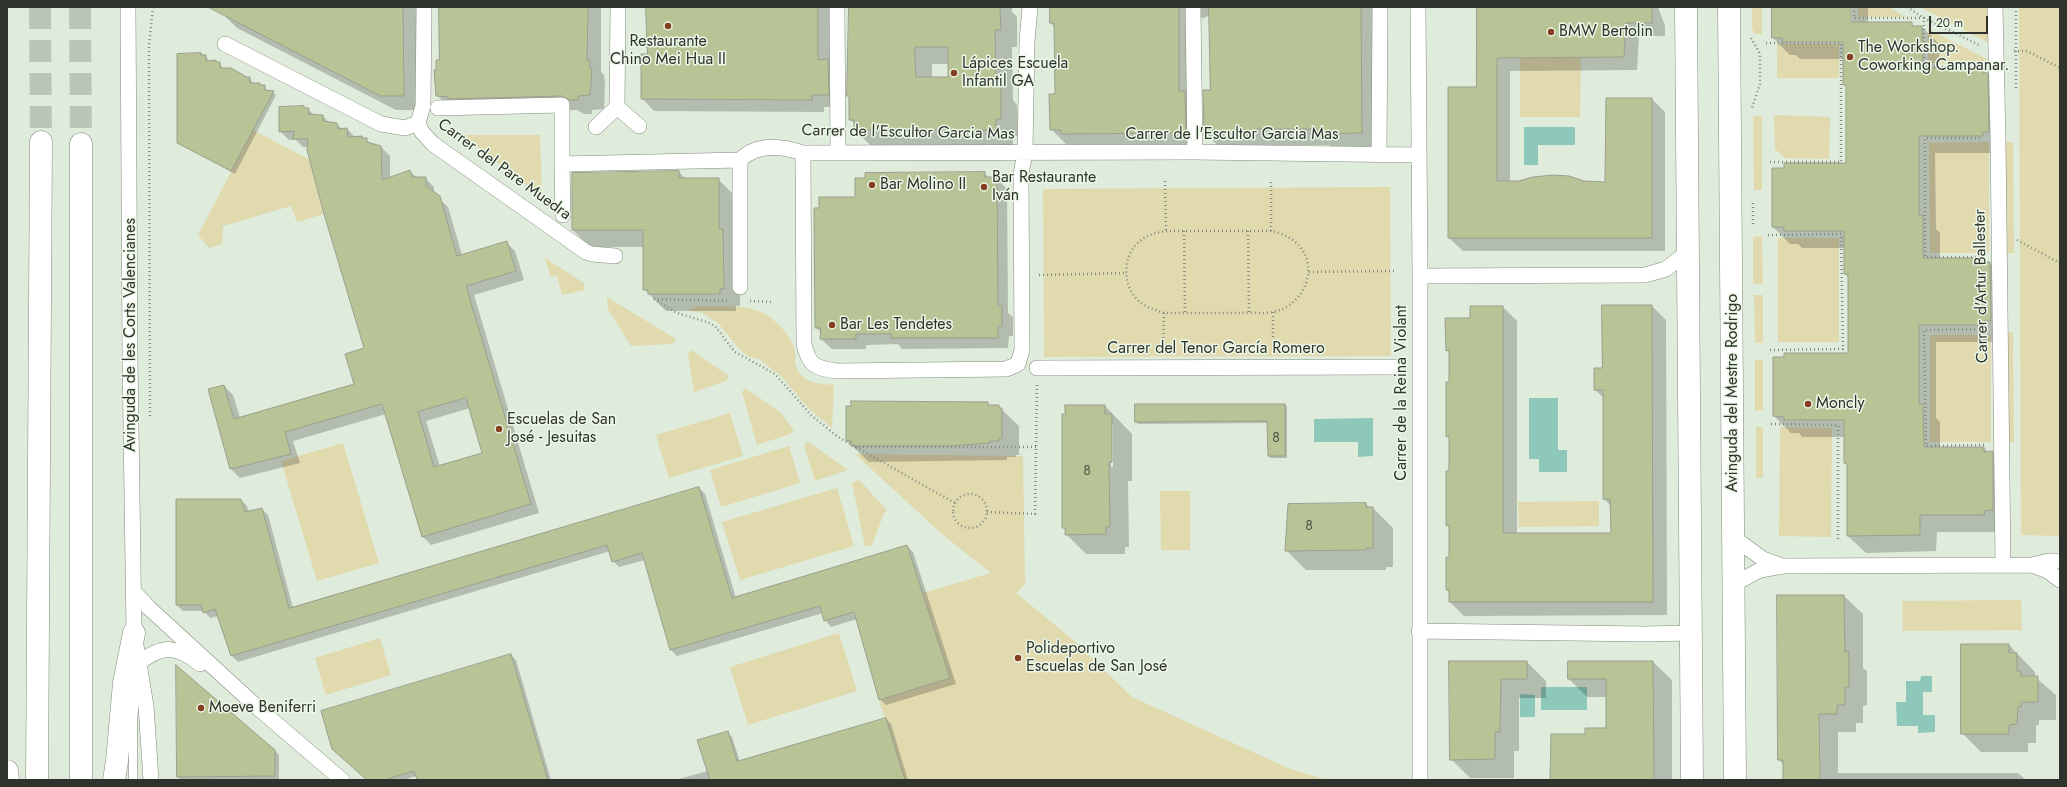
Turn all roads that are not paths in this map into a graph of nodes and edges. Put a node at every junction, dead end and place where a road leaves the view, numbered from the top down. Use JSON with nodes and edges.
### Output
{"nodes":[{"id":1,"x":128,"y":7,"type":"edge"},
{"id":2,"x":424,"y":7,"type":"edge"},
{"id":3,"x":618,"y":7,"type":"edge"},
{"id":4,"x":836,"y":7,"type":"edge"},
{"id":5,"x":1022,"y":7,"type":"edge"},
{"id":6,"x":1030,"y":7,"type":"edge"},
{"id":7,"x":1194,"y":7,"type":"edge"},
{"id":8,"x":1380,"y":7,"type":"edge"},
{"id":9,"x":1418,"y":7,"type":"edge"},
{"id":10,"x":1686,"y":7,"type":"edge"},
{"id":11,"x":1729,"y":7,"type":"edge"},
{"id":12,"x":1995,"y":7,"type":"edge"},
{"id":13,"x":1027,"y":41,"type":"junction"},
{"id":14,"x":225,"y":44,"type":"dead end"},
{"id":15,"x":617,"y":107,"type":"junction"},
{"id":16,"x":438,"y":108,"type":"dead end"},
{"id":17,"x":418,"y":123,"type":"junction"},
{"id":18,"x":639,"y":126,"type":"dead end"},
{"id":19,"x":596,"y":127,"type":"dead end"},
{"id":20,"x":41,"y":142,"type":"tunnel mouth"},
{"id":21,"x":81,"y":144,"type":"tunnel mouth"},
{"id":22,"x":838,"y":152,"type":"junction"},
{"id":23,"x":1025,"y":152,"type":"junction"},
{"id":24,"x":1195,"y":152,"type":"junction"},
{"id":25,"x":803,"y":153,"type":"junction"},
{"id":26,"x":1379,"y":155,"type":"junction"},
{"id":27,"x":1418,"y":155,"type":"junction"},
{"id":28,"x":740,"y":160,"type":"junction"},
{"id":29,"x":562,"y":164,"type":"junction"},
{"id":30,"x":563,"y":215,"type":"dead end"},
{"id":31,"x":1689,"y":251,"type":"junction"},
{"id":32,"x":615,"y":256,"type":"dead end"},
{"id":33,"x":1420,"y":276,"type":"junction"},
{"id":34,"x":740,"y":287,"type":"dead end"},
{"id":35,"x":1396,"y":366,"type":"dead end"},
{"id":36,"x":1037,"y":368,"type":"road end"},
{"id":37,"x":1734,"y":538,"type":"junction"},
{"id":38,"x":2060,"y":561,"type":"edge"},
{"id":39,"x":2003,"y":565,"type":"junction"},
{"id":40,"x":2032,"y":565,"type":"junction"},
{"id":41,"x":1783,"y":566,"type":"junction"},
{"id":42,"x":2060,"y":580,"type":"edge"},
{"id":43,"x":1734,"y":584,"type":"junction"},
{"id":44,"x":133,"y":591,"type":"junction"},
{"id":45,"x":1419,"y":631,"type":"junction"},
{"id":46,"x":134,"y":633,"type":"junction"},
{"id":47,"x":1690,"y":633,"type":"junction"},
{"id":48,"x":139,"y":663,"type":"junction"},
{"id":49,"x":258,"y":708,"type":"junction"},
{"id":50,"x":7,"y":771,"type":"edge"},
{"id":51,"x":8,"y":780,"type":"edge"},
{"id":52,"x":38,"y":780,"type":"edge"},
{"id":53,"x":81,"y":780,"type":"edge"},
{"id":54,"x":114,"y":780,"type":"edge"},
{"id":55,"x":133,"y":780,"type":"edge"},
{"id":56,"x":151,"y":780,"type":"edge"},
{"id":57,"x":342,"y":780,"type":"edge"},
{"id":58,"x":1420,"y":780,"type":"edge"},
{"id":59,"x":1692,"y":780,"type":"edge"},
{"id":60,"x":1735,"y":780,"type":"edge"}],
"edges":[{"from":1,"to":44,"type":"street","name":"Avinguda de les Corts Valencianes"},
{"from":2,"to":17,"type":"street"},
{"from":3,"to":15,"type":"street"},
{"from":4,"to":22,"type":"street"},
{"from":5,"to":13,"type":"street"},
{"from":6,"to":13,"type":"street"},
{"from":7,"to":24,"type":"street"},
{"from":8,"to":26,"type":"street"},
{"from":9,"to":27,"type":"street","name":"Carrer de la Reina Violant"},
{"from":10,"to":31,"type":"main road"},
{"from":11,"to":37,"type":"main road","name":"Avinguda del Mestre Rodrigo"},
{"from":12,"to":39,"type":"street","name":"Carrer d'Artur Ballester"},
{"from":13,"to":23,"type":"street"},
{"from":14,"to":17,"type":"street","name":"Carrer del Pare Muedra"},
{"from":15,"to":18,"type":"street"},
{"from":15,"to":19,"type":"street"},
{"from":16,"to":29,"type":"street"},
{"from":17,"to":32,"type":"street","name":"Carrer del Pare Muedra"},
{"from":20,"to":52,"type":"main road"},
{"from":21,"to":53,"type":"main road"},
{"from":22,"to":23,"type":"street","name":"Carrer de l'Escultor Garcia Mas"},
{"from":22,"to":25,"type":"street","name":"Carrer de l'Escultor Garcia Mas"},
{"from":23,"to":24,"type":"street","name":"Carrer de l'Escultor Garcia Mas"},
{"from":23,"to":25,"type":"street"},
{"from":24,"to":26,"type":"street","name":"Carrer de l'Escultor Garcia Mas"},
{"from":25,"to":28,"type":"street","name":"Carrer de l'Escultor Garcia Mas"},
{"from":26,"to":27,"type":"street","name":"Carrer de l'Escultor Garcia Mas"},
{"from":27,"to":33,"type":"street","name":"Carrer de la Reina Violant"},
{"from":28,"to":29,"type":"street"},
{"from":28,"to":34,"type":"street"},
{"from":29,"to":30,"type":"street"},
{"from":31,"to":33,"type":"street"},
{"from":31,"to":47,"type":"main road"},
{"from":33,"to":45,"type":"street","name":"Carrer de la Reina Violant"},
{"from":35,"to":36,"type":"street","name":"Carrer del Tenor García Romero"},
{"from":37,"to":41,"type":"street"},
{"from":37,"to":43,"type":"main road","name":"Avinguda del Mestre Rodrigo"},
{"from":38,"to":40,"type":"street"},
{"from":39,"to":40,"type":"street"},
{"from":39,"to":41,"type":"street"},
{"from":40,"to":42,"type":"street"},
{"from":41,"to":43,"type":"street"},
{"from":43,"to":60,"type":"main road","name":"Avinguda del Mestre Rodrigo"},
{"from":44,"to":46,"type":"street","name":"Avinguda de les Corts Valencianes"},
{"from":44,"to":49,"type":"street"},
{"from":45,"to":47,"type":"street"},
{"from":45,"to":58,"type":"street","name":"Carrer de la Reina Violant"},
{"from":46,"to":48,"type":"street","name":"Avinguda de les Corts Valencianes"},
{"from":46,"to":54,"type":"main road"},
{"from":47,"to":59,"type":"main road"},
{"from":48,"to":49,"type":"street"},
{"from":48,"to":55,"type":"lane","name":"Avinguda de les Corts Valencianes"},
{"from":48,"to":56,"type":"street","name":"Avinguda de les Corts Valencianes"},
{"from":49,"to":57,"type":"street"},
{"from":50,"to":51,"type":"main road"}]}
